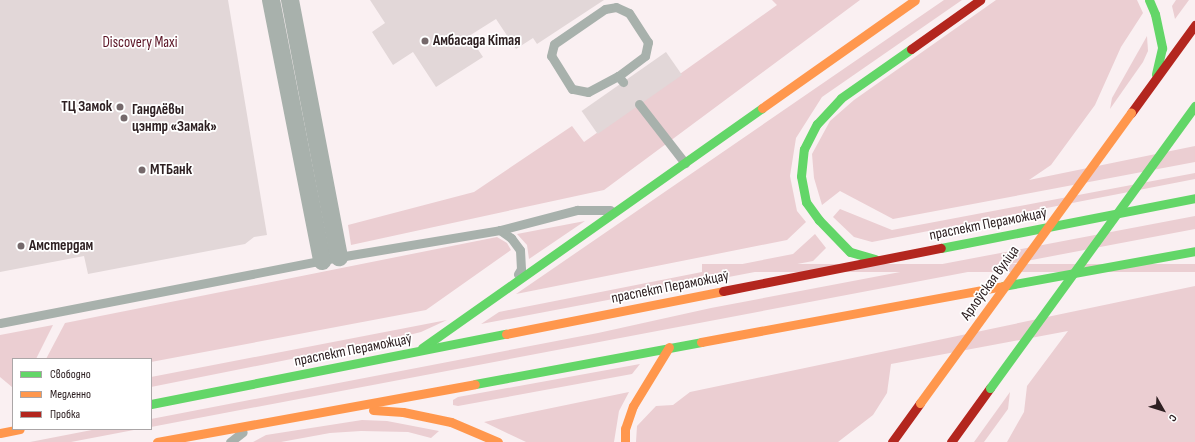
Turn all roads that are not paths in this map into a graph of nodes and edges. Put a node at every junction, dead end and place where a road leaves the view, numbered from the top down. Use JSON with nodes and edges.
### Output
{"nodes":[{"id":1,"x":271,"y":0,"type":"edge"},
{"id":2,"x":290,"y":0,"type":"edge"},
{"id":3,"x":915,"y":0,"type":"edge"},
{"id":4,"x":980,"y":0,"type":"edge"},
{"id":5,"x":1149,"y":0,"type":"edge"},
{"id":6,"x":1195,"y":25,"type":"edge"},
{"id":7,"x":621,"y":79,"type":"joint"},
{"id":8,"x":1154,"y":84,"type":"junction"},
{"id":9,"x":640,"y":104,"type":"dead end"},
{"id":10,"x":1195,"y":105,"type":"edge"},
{"id":11,"x":685,"y":163,"type":"junction"},
{"id":12,"x":1195,"y":198,"type":"edge"},
{"id":13,"x":618,"y":210,"type":"junction"},
{"id":14,"x":500,"y":230,"type":"junction"},
{"id":15,"x":1195,"y":251,"type":"edge"},
{"id":16,"x":339,"y":257,"type":"junction"},
{"id":17,"x":876,"y":260,"type":"junction"},
{"id":18,"x":322,"y":261,"type":"junction"},
{"id":19,"x":512,"y":283,"type":"junction"},
{"id":20,"x":0,"y":323,"type":"edge"},
{"id":21,"x":669,"y":347,"type":"junction"},
{"id":22,"x":416,"y":352,"type":"junction"},
{"id":23,"x":152,"y":404,"type":"edge"},
{"id":24,"x":342,"y":408,"type":"junction"},
{"id":25,"x":256,"y":423,"type":"junction"},
{"id":26,"x":15,"y":430,"type":"edge"},
{"id":27,"x":0,"y":433,"type":"edge"},
{"id":28,"x":157,"y":442,"type":"edge"},
{"id":29,"x":230,"y":442,"type":"edge"},
{"id":30,"x":498,"y":442,"type":"edge"},
{"id":31,"x":625,"y":442,"type":"edge"},
{"id":32,"x":892,"y":442,"type":"edge"},
{"id":33,"x":951,"y":442,"type":"edge"}],
"edges":[{"from":1,"to":18,"type":"street"},
{"from":2,"to":16,"type":"street"},
{"from":3,"to":11,"type":"main road"},
{"from":4,"to":17,"type":"main road"},
{"from":5,"to":8,"type":"main road"},
{"from":6,"to":8,"type":"main road","name":"Арлоўская вуліца"},
{"from":7,"to":7,"type":"lane"},
{"from":8,"to":32,"type":"main road","name":"Арлоўская вуліца","bridge":true},
{"from":9,"to":11,"type":"lane"},
{"from":10,"to":33,"type":"main road","bridge":true},
{"from":11,"to":13,"type":"main road"},
{"from":12,"to":17,"type":"main road","name":"праспект Пераможцаў"},
{"from":13,"to":14,"type":"lane"},
{"from":13,"to":19,"type":"main road"},
{"from":14,"to":16,"type":"lane"},
{"from":14,"to":19,"type":"lane"},
{"from":15,"to":21,"type":"main road"},
{"from":16,"to":18,"type":"lane"},
{"from":17,"to":22,"type":"main road","name":"праспект Пераможцаў"},
{"from":18,"to":20,"type":"lane"},
{"from":19,"to":22,"type":"main road"},
{"from":21,"to":24,"type":"main road"},
{"from":21,"to":31,"type":"main road"},
{"from":22,"to":23,"type":"main road","name":"праспект Пераможцаў"},
{"from":24,"to":25,"type":"main road"},
{"from":24,"to":30,"type":"main road"},
{"from":25,"to":28,"type":"main road"},
{"from":25,"to":29,"type":"lane"},
{"from":26,"to":27,"type":"main road"}]}
